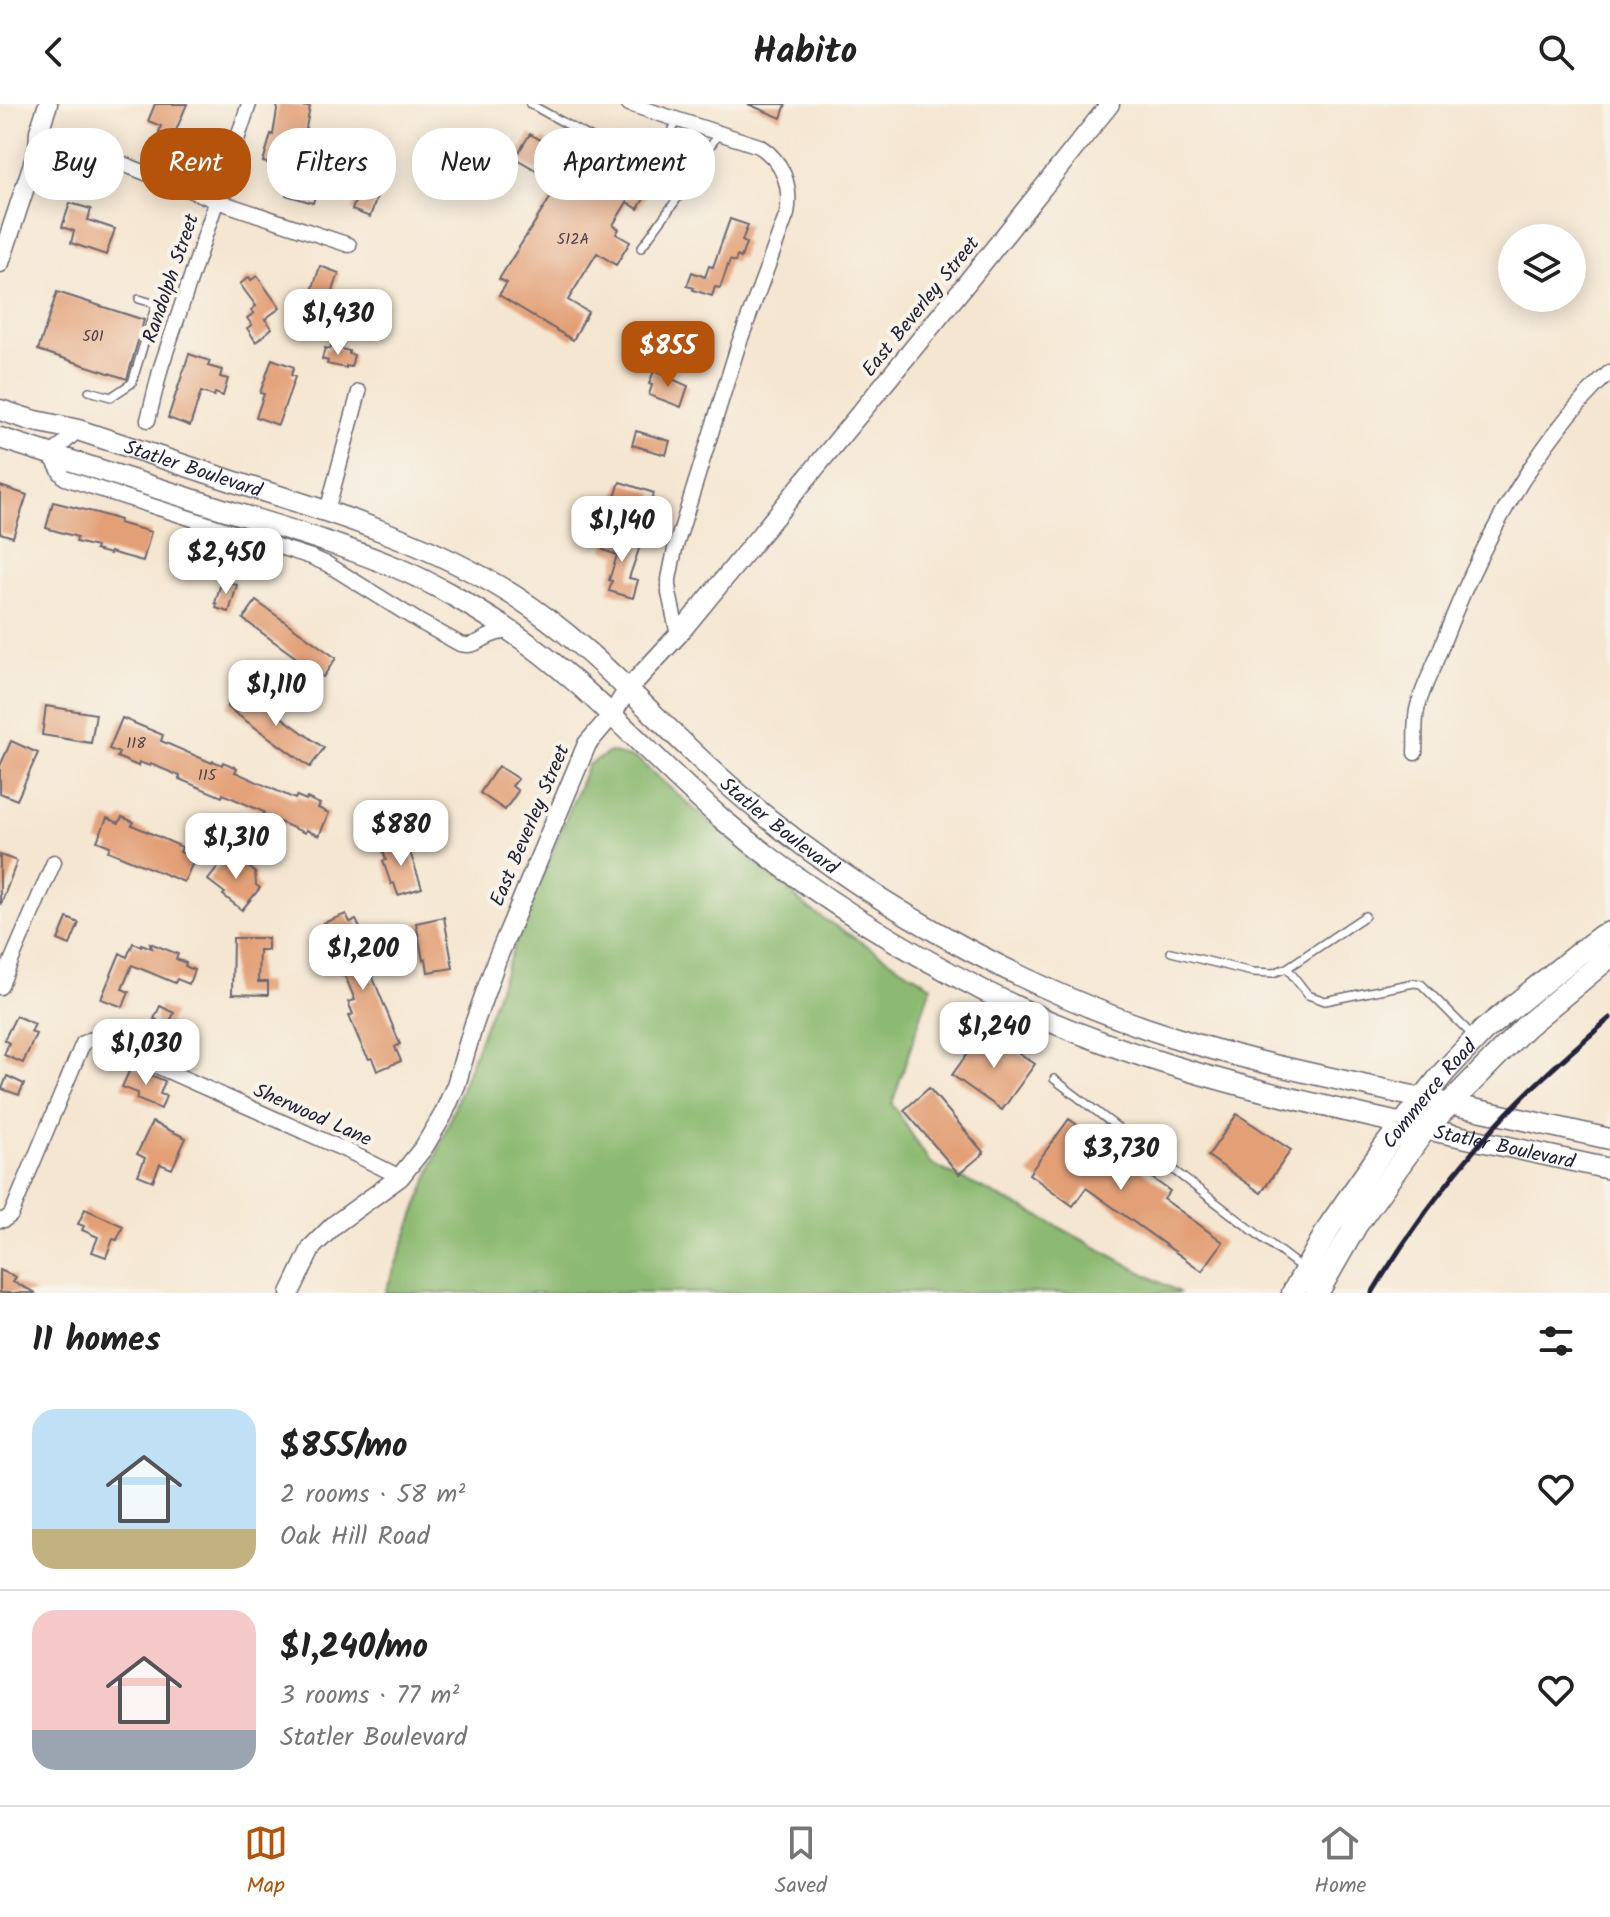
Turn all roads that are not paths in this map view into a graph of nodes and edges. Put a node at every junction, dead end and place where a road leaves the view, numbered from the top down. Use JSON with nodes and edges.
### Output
{"nodes":[{"id":1,"x":48,"y":104,"type":"edge"},
{"id":2,"x":249,"y":104,"type":"edge"},
{"id":3,"x":530,"y":104,"type":"edge"},
{"id":4,"x":629,"y":104,"type":"edge"},
{"id":5,"x":1110,"y":104,"type":"edge"},
{"id":6,"x":678,"y":119,"type":"junction"},
{"id":7,"x":40,"y":128,"type":"edge"},
{"id":8,"x":574,"y":128,"type":"edge"},
{"id":9,"x":674,"y":128,"type":"edge"},
{"id":10,"x":718,"y":132,"type":"junction"},
{"id":11,"x":124,"y":164,"type":"edge"},
{"id":12,"x":24,"y":190,"type":"edge"},
{"id":13,"x":217,"y":201,"type":"junction"},
{"id":14,"x":349,"y":245,"type":"dead end"},
{"id":15,"x":641,"y":248,"type":"dead end"},
{"id":16,"x":0,"y":263,"type":"edge"},
{"id":17,"x":139,"y":299,"type":"dead end"},
{"id":18,"x":1610,"y":372,"type":"edge"},
{"id":19,"x":89,"y":391,"type":"dead end"},
{"id":20,"x":359,"y":392,"type":"dead end"},
{"id":21,"x":0,"y":399,"type":"edge"},
{"id":22,"x":0,"y":410,"type":"edge"},
{"id":23,"x":148,"y":420,"type":"dead end"},
{"id":24,"x":78,"y":430,"type":"junction"},
{"id":25,"x":0,"y":438,"type":"edge"},
{"id":26,"x":51,"y":455,"type":"junction"},
{"id":27,"x":327,"y":511,"type":"junction"},
{"id":28,"x":510,"y":631,"type":"junction"},
{"id":29,"x":678,"y":635,"type":"junction"},
{"id":30,"x":628,"y":689,"type":"junction"},
{"id":31,"x":611,"y":716,"type":"junction"},
{"id":32,"x":1415,"y":753,"type":"dead end"},
{"id":33,"x":54,"y":862,"type":"dead end"},
{"id":34,"x":1365,"y":916,"type":"dead end"},
{"id":35,"x":1610,"y":933,"type":"edge"},
{"id":36,"x":1171,"y":952,"type":"dead end"},
{"id":37,"x":1610,"y":956,"type":"edge"},
{"id":38,"x":1287,"y":968,"type":"junction"},
{"id":39,"x":0,"y":987,"type":"edge"},
{"id":40,"x":1475,"y":1039,"type":"junction"},
{"id":41,"x":1054,"y":1079,"type":"dead end"},
{"id":42,"x":1424,"y":1098,"type":"junction"},
{"id":43,"x":1449,"y":1104,"type":"junction"},
{"id":44,"x":1414,"y":1126,"type":"junction"},
{"id":45,"x":1610,"y":1139,"type":"edge"},
{"id":46,"x":1610,"y":1169,"type":"edge"},
{"id":47,"x":400,"y":1177,"type":"junction"},
{"id":48,"x":0,"y":1220,"type":"edge"},
{"id":49,"x":1318,"y":1284,"type":"edge"},
{"id":50,"x":290,"y":1293,"type":"edge"},
{"id":51,"x":1293,"y":1293,"type":"edge"}],
"edges":[{"from":1,"to":7,"type":"street"},
{"from":2,"to":13,"type":"street","name":"Randolph Street"},
{"from":3,"to":8,"type":"lane"},
{"from":4,"to":6,"type":"street"},
{"from":5,"to":29,"type":"street","name":"East Beverley Street"},
{"from":6,"to":9,"type":"lane"},
{"from":6,"to":10,"type":"street"},
{"from":10,"to":15,"type":"lane"},
{"from":10,"to":29,"type":"street"},
{"from":11,"to":13,"type":"street"},
{"from":12,"to":16,"type":"street"},
{"from":13,"to":14,"type":"street"},
{"from":13,"to":23,"type":"street","name":"Randolph Street"},
{"from":17,"to":19,"type":"lane"},
{"from":18,"to":32,"type":"street"},
{"from":20,"to":27,"type":"street"},
{"from":21,"to":24,"type":"main road"},
{"from":22,"to":24,"type":"main road","name":"Statler Boulevard"},
{"from":24,"to":26,"type":"street"},
{"from":24,"to":27,"type":"main road","name":"Statler Boulevard"},
{"from":25,"to":26,"type":"main road","name":"Statler Boulevard"},
{"from":26,"to":28,"type":"main road","name":"Statler Boulevard"},
{"from":26,"to":28,"type":"street"},
{"from":27,"to":30,"type":"main road","name":"Statler Boulevard"},
{"from":28,"to":31,"type":"main road","name":"Statler Boulevard"},
{"from":29,"to":30,"type":"street","name":"East Beverley Street"},
{"from":30,"to":31,"type":"street","name":"East Beverley Street"},
{"from":30,"to":42,"type":"main road","name":"Statler Boulevard"},
{"from":31,"to":44,"type":"main road","name":"Statler Boulevard"},
{"from":31,"to":47,"type":"street","name":"East Beverley Street"},
{"from":33,"to":39,"type":"street"},
{"from":34,"to":38,"type":"lane"},
{"from":35,"to":40,"type":"main road","name":"Commerce Road"},
{"from":36,"to":38,"type":"lane"},
{"from":37,"to":43,"type":"main road","name":"Commerce Road"},
{"from":38,"to":40,"type":"lane"},
{"from":40,"to":42,"type":"main road","name":"Commerce Road"},
{"from":41,"to":49,"type":"lane"},
{"from":42,"to":43,"type":"main road","name":"Statler Boulevard"},
{"from":42,"to":44,"type":"main road","name":"Commerce Road"},
{"from":43,"to":44,"type":"main road","name":"Commerce Road"},
{"from":43,"to":45,"type":"main road","name":"Statler Boulevard"},
{"from":44,"to":46,"type":"main road","name":"Statler Boulevard"},
{"from":44,"to":49,"type":"main road","name":"Commerce Road"},
{"from":47,"to":48,"type":"street","name":"Sherwood Lane"},
{"from":47,"to":50,"type":"street","name":"East Beverley Street"},
{"from":49,"to":51,"type":"main road","name":"Commerce Road"}]}
